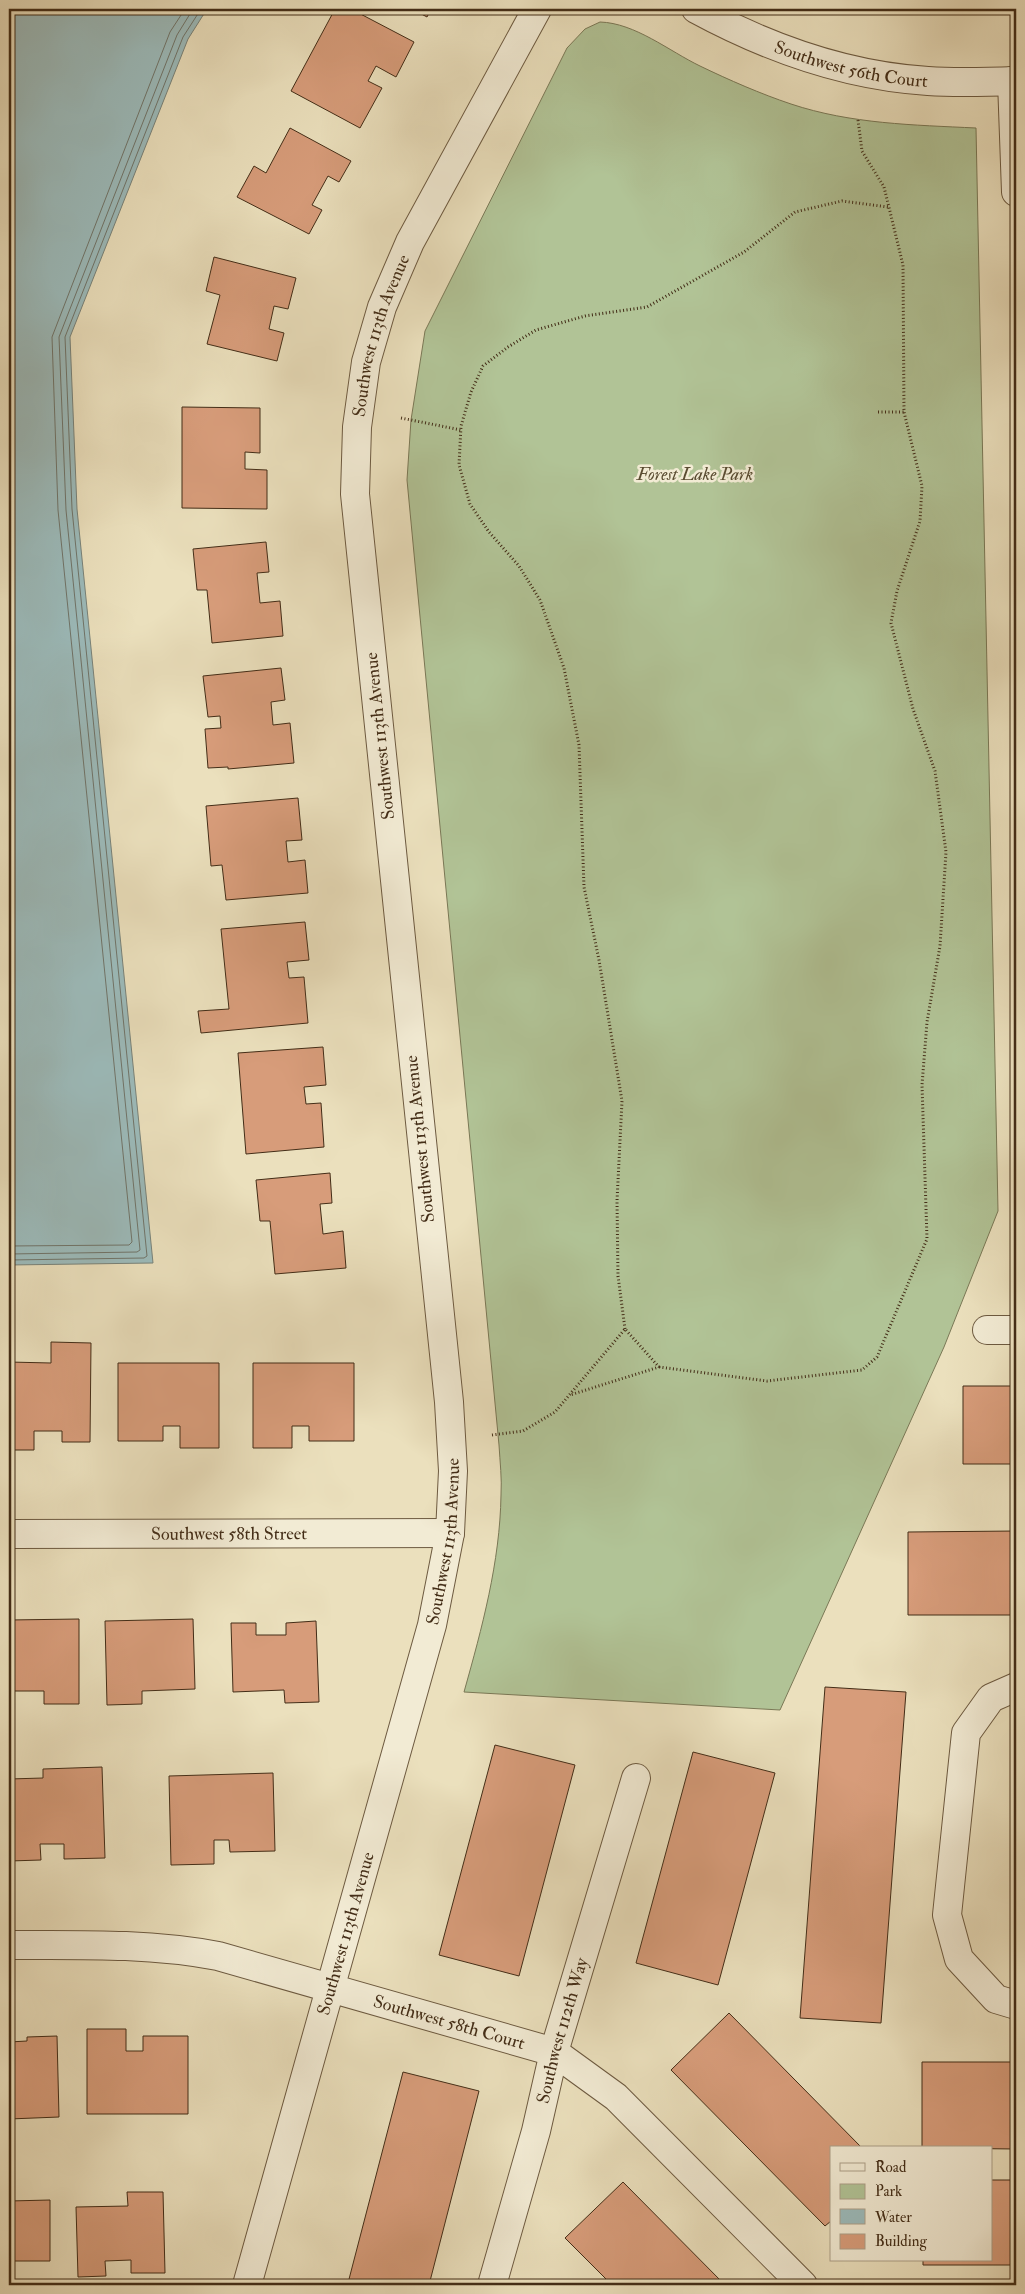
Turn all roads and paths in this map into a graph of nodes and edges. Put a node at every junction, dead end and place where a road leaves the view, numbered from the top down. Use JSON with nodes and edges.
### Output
{"nodes":[{"id":1,"x":536,"y":9,"type":"edge"},
{"id":2,"x":696,"y":9,"type":"edge"},
{"id":3,"x":1014,"y":81,"type":"edge"},
{"id":4,"x":858,"y":120,"type":"dead end"},
{"id":5,"x":1016,"y":192,"type":"edge"},
{"id":6,"x":888,"y":207,"type":"junction"},
{"id":7,"x":878,"y":412,"type":"dead end"},
{"id":8,"x":904,"y":412,"type":"junction"},
{"id":9,"x":401,"y":418,"type":"dead end"},
{"id":10,"x":461,"y":430,"type":"junction"},
{"id":11,"x":625,"y":1329,"type":"junction"},
{"id":12,"x":987,"y":1330,"type":"dead end"},
{"id":13,"x":1016,"y":1330,"type":"edge"},
{"id":14,"x":660,"y":1367,"type":"junction"},
{"id":15,"x":570,"y":1395,"type":"junction"},
{"id":16,"x":492,"y":1435,"type":"dead end"},
{"id":17,"x":450,"y":1533,"type":"junction"},
{"id":18,"x":9,"y":1534,"type":"edge"},
{"id":19,"x":1016,"y":1687,"type":"edge"},
{"id":20,"x":636,"y":1778,"type":"dead end"},
{"id":21,"x":9,"y":1945,"type":"edge"},
{"id":22,"x":331,"y":1987,"type":"junction"},
{"id":23,"x":1016,"y":2005,"type":"edge"},
{"id":24,"x":554,"y":2052,"type":"junction"},
{"id":25,"x":247,"y":2285,"type":"edge"},
{"id":26,"x":492,"y":2285,"type":"edge"},
{"id":27,"x":803,"y":2285,"type":"edge"}],
"edges":[{"from":1,"to":17,"type":"street","name":"Southwest 113th Avenue"},
{"from":2,"to":3,"type":"street","name":"Southwest 56th Court"},
{"from":3,"to":5,"type":"street"},
{"from":4,"to":6,"type":"path"},
{"from":6,"to":8,"type":"path"},
{"from":6,"to":10,"type":"path"},
{"from":7,"to":8,"type":"path"},
{"from":8,"to":14,"type":"path"},
{"from":9,"to":10,"type":"path"},
{"from":10,"to":11,"type":"path"},
{"from":11,"to":14,"type":"path"},
{"from":11,"to":15,"type":"path"},
{"from":12,"to":13,"type":"street"},
{"from":14,"to":15,"type":"path"},
{"from":15,"to":16,"type":"path"},
{"from":17,"to":18,"type":"street","name":"Southwest 58th Street"},
{"from":17,"to":22,"type":"street","name":"Southwest 113th Avenue"},
{"from":19,"to":23,"type":"street"},
{"from":20,"to":24,"type":"street","name":"Southwest 112th Way"},
{"from":21,"to":22,"type":"street","name":"Southwest 58th Court"},
{"from":22,"to":24,"type":"street","name":"Southwest 58th Court"},
{"from":22,"to":25,"type":"street","name":"Southwest 113th Avenue"},
{"from":24,"to":26,"type":"street","name":"Southwest 112th Way"},
{"from":24,"to":27,"type":"street","name":"Southwest 58th Court"}]}
